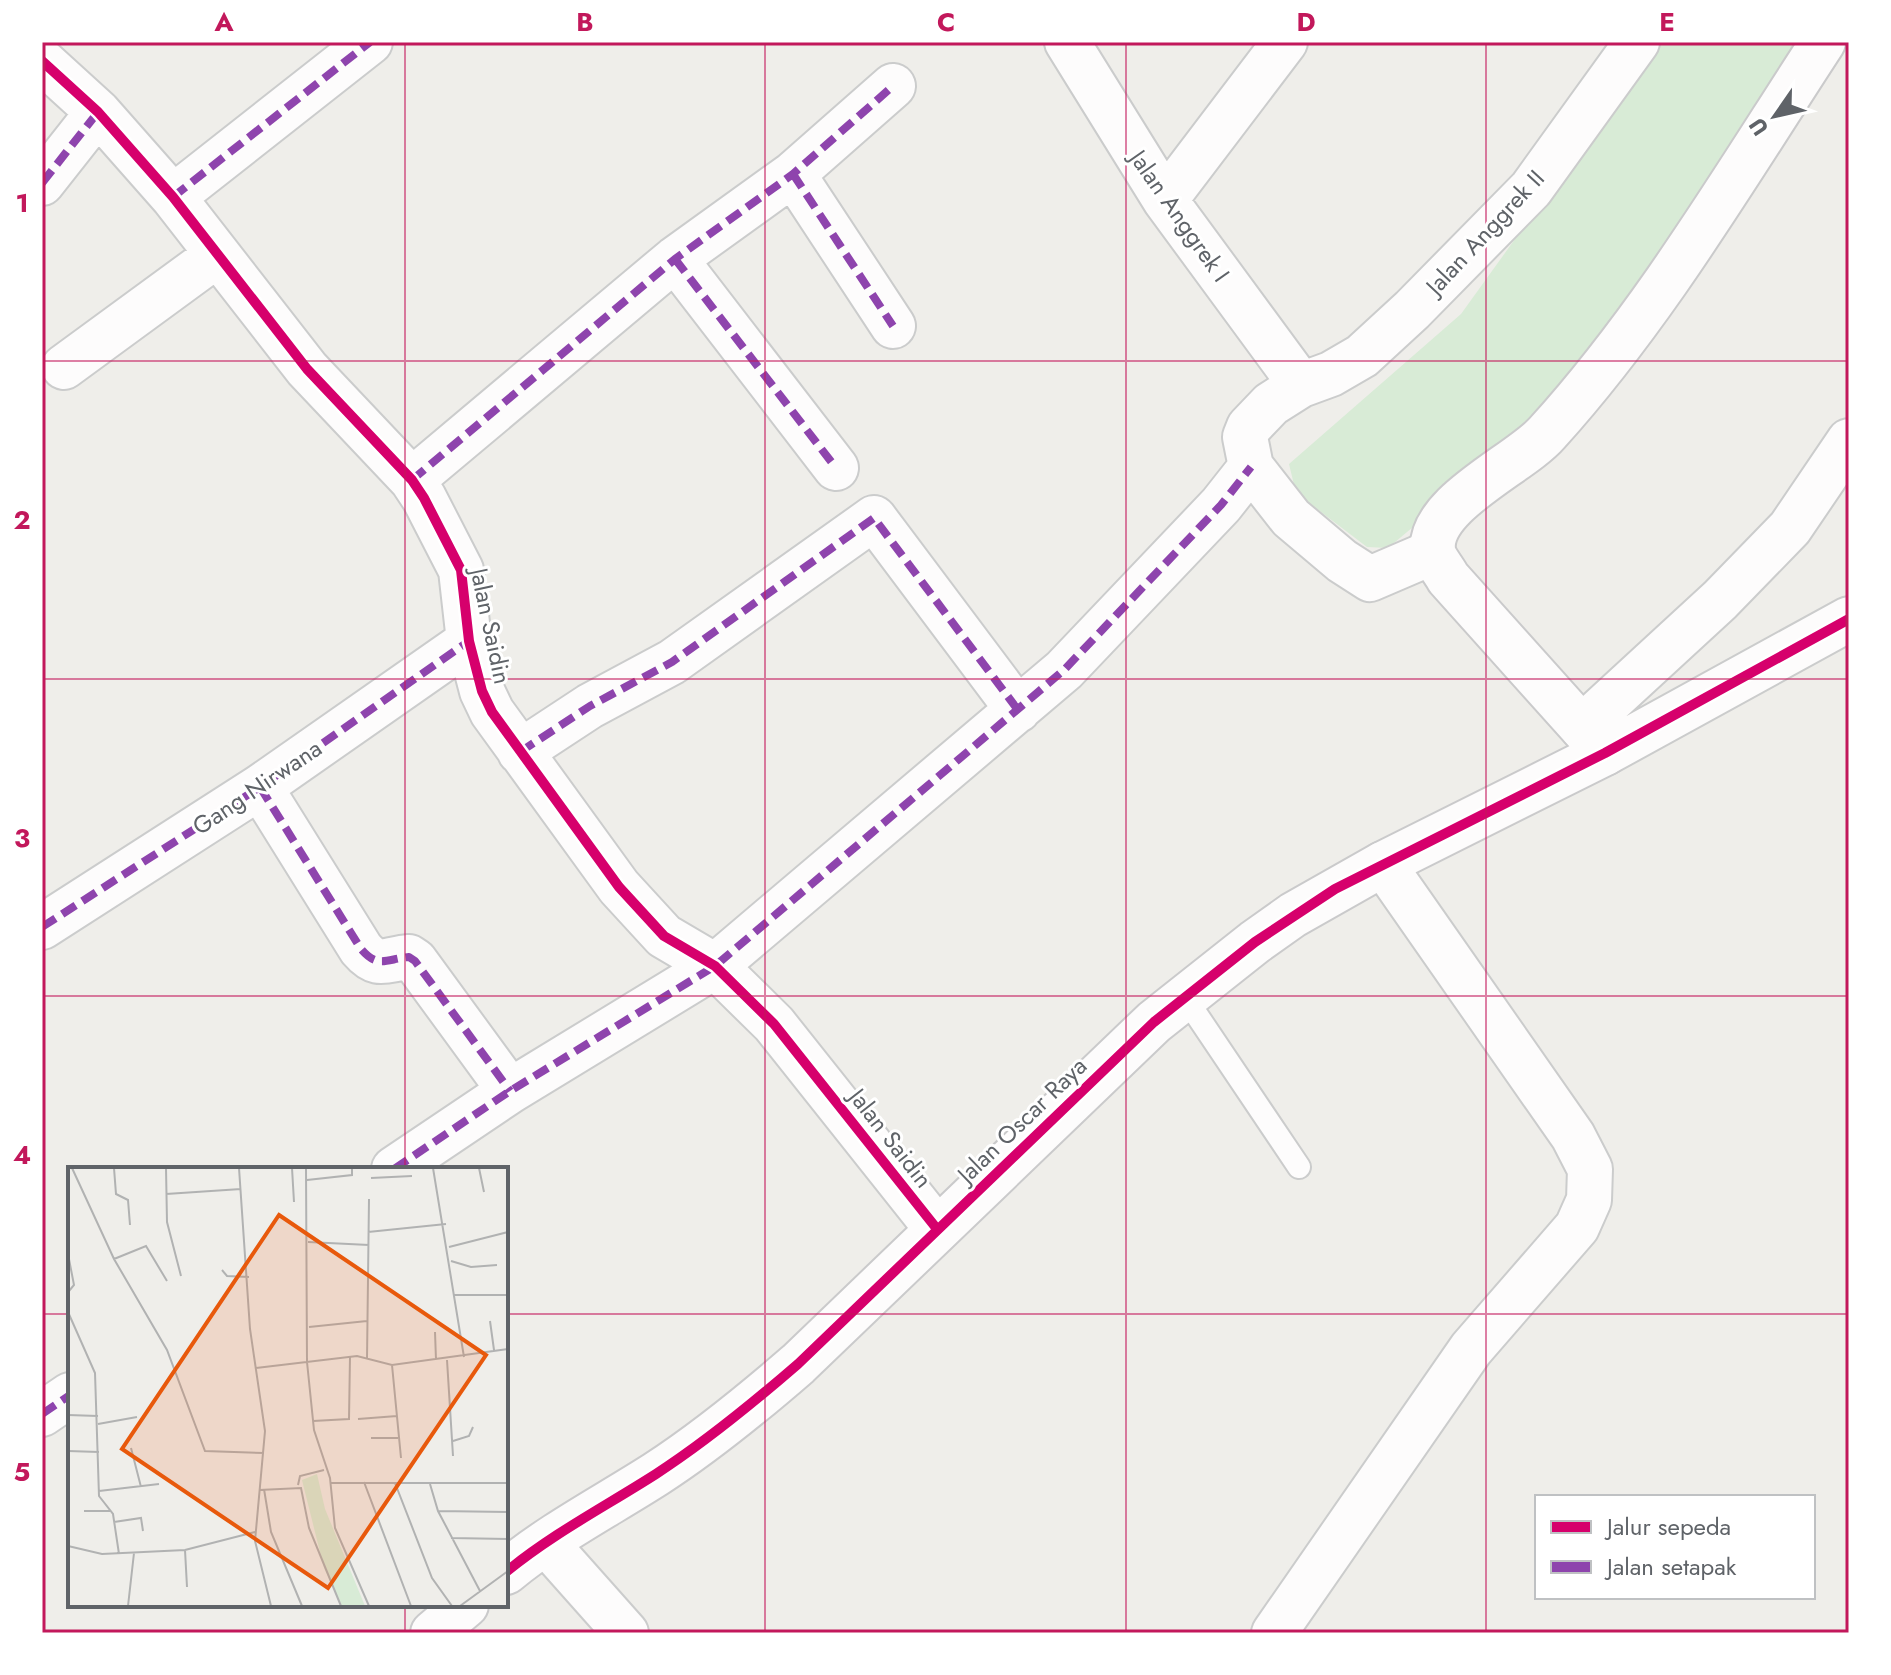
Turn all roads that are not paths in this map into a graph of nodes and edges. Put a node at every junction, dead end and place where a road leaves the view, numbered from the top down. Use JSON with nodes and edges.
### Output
{"nodes":[{"id":1,"x":370,"y":42,"type":"edge"},
{"id":2,"x":1067,"y":42,"type":"edge"},
{"id":3,"x":1285,"y":42,"type":"edge"},
{"id":4,"x":1637,"y":42,"type":"edge"},
{"id":5,"x":1823,"y":42,"type":"edge"},
{"id":6,"x":42,"y":61,"type":"edge"},
{"id":7,"x":893,"y":86,"type":"dead end"},
{"id":8,"x":98,"y":112,"type":"junction"},
{"id":9,"x":793,"y":174,"type":"junction"},
{"id":10,"x":42,"y":183,"type":"edge"},
{"id":11,"x":173,"y":197,"type":"junction"},
{"id":12,"x":1165,"y":200,"type":"junction"},
{"id":13,"x":217,"y":255,"type":"junction"},
{"id":14,"x":675,"y":259,"type":"junction"},
{"id":15,"x":893,"y":326,"type":"dead end"},
{"id":16,"x":64,"y":367,"type":"dead end"},
{"id":17,"x":1301,"y":385,"type":"junction"},
{"id":18,"x":1849,"y":441,"type":"edge"},
{"id":19,"x":1251,"y":467,"type":"junction"},
{"id":20,"x":836,"y":468,"type":"dead end"},
{"id":21,"x":412,"y":480,"type":"junction"},
{"id":22,"x":1433,"y":552,"type":"junction"},
{"id":23,"x":1849,"y":619,"type":"edge"},
{"id":24,"x":469,"y":641,"type":"junction"},
{"id":25,"x":1018,"y":710,"type":"junction"},
{"id":26,"x":1593,"y":740,"type":"junction"},
{"id":27,"x":520,"y":752,"type":"junction"},
{"id":28,"x":260,"y":787,"type":"junction"},
{"id":29,"x":1383,"y":864,"type":"junction"},
{"id":30,"x":42,"y":927,"type":"edge"},
{"id":31,"x":715,"y":966,"type":"junction"},
{"id":32,"x":1184,"y":996,"type":"junction"},
{"id":33,"x":510,"y":1091,"type":"junction"},
{"id":34,"x":397,"y":1167,"type":"edge"},
{"id":35,"x":1299,"y":1167,"type":"dead end"},
{"id":36,"x":937,"y":1229,"type":"junction"},
{"id":37,"x":68,"y":1396,"type":"edge"},
{"id":38,"x":42,"y":1414,"type":"edge"},
{"id":39,"x":546,"y":1543,"type":"junction"},
{"id":40,"x":508,"y":1571,"type":"edge"},
{"id":41,"x":626,"y":1633,"type":"edge"},
{"id":42,"x":1274,"y":1633,"type":"edge"}],
"edges":[{"from":1,"to":11,"type":"street"},
{"from":2,"to":12,"type":"street","name":"Jalan Anggrek I"},
{"from":3,"to":12,"type":"street"},
{"from":4,"to":17,"type":"street","name":"Jalan Anggrek II"},
{"from":5,"to":22,"type":"street"},
{"from":6,"to":8,"type":"street","name":"Jalan Saidin"},
{"from":7,"to":9,"type":"street"},
{"from":8,"to":10,"type":"street"},
{"from":8,"to":11,"type":"street","name":"Jalan Saidin"},
{"from":9,"to":14,"type":"street"},
{"from":9,"to":15,"type":"street"},
{"from":11,"to":13,"type":"street","name":"Jalan Saidin"},
{"from":12,"to":17,"type":"street","name":"Jalan Anggrek I"},
{"from":13,"to":16,"type":"street"},
{"from":13,"to":21,"type":"street","name":"Jalan Saidin"},
{"from":14,"to":20,"type":"street"},
{"from":14,"to":21,"type":"street"},
{"from":17,"to":19,"type":"street","name":"Jalan Anggrek II"},
{"from":18,"to":26,"type":"street"},
{"from":19,"to":22,"type":"street"},
{"from":19,"to":25,"type":"street"},
{"from":21,"to":24,"type":"street","name":"Jalan Saidin"},
{"from":22,"to":26,"type":"street"},
{"from":23,"to":26,"type":"street"},
{"from":24,"to":27,"type":"street","name":"Jalan Saidin"},
{"from":24,"to":28,"type":"street","name":"Gang Nirwana"},
{"from":25,"to":27,"type":"street"},
{"from":25,"to":31,"type":"street"},
{"from":26,"to":29,"type":"street","name":"Jalan Oscar Raya"},
{"from":27,"to":31,"type":"street","name":"Jalan Saidin"},
{"from":28,"to":30,"type":"street","name":"Gang Nirwana"},
{"from":28,"to":33,"type":"street"},
{"from":29,"to":32,"type":"street","name":"Jalan Oscar Raya"},
{"from":29,"to":42,"type":"street"},
{"from":31,"to":33,"type":"street"},
{"from":31,"to":36,"type":"street","name":"Jalan Saidin"},
{"from":32,"to":35,"type":"lane"},
{"from":32,"to":36,"type":"street","name":"Jalan Oscar Raya"},
{"from":33,"to":34,"type":"street"},
{"from":36,"to":39,"type":"street","name":"Jalan Oscar Raya"},
{"from":37,"to":38,"type":"street"},
{"from":39,"to":40,"type":"street","name":"Jalan Oscar Raya"},
{"from":39,"to":41,"type":"street"}]}
